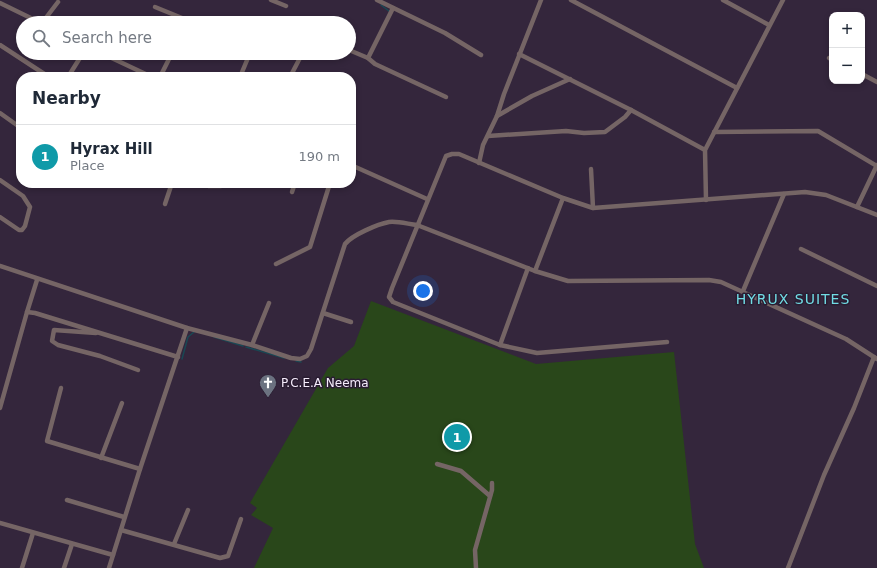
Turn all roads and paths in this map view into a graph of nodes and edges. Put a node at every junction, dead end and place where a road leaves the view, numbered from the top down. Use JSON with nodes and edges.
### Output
{"nodes":[{"id":1,"x":271,"y":0,"type":"edge"},
{"id":2,"x":377,"y":0,"type":"edge"},
{"id":3,"x":541,"y":0,"type":"edge"},
{"id":4,"x":572,"y":0,"type":"edge"},
{"id":5,"x":723,"y":0,"type":"edge"},
{"id":6,"x":783,"y":0,"type":"edge"},
{"id":7,"x":58,"y":2,"type":"dead end"},
{"id":8,"x":0,"y":3,"type":"edge"},
{"id":9,"x":155,"y":6,"type":"dead end"},
{"id":10,"x":286,"y":6,"type":"dead end"},
{"id":11,"x":393,"y":8,"type":"junction"},
{"id":12,"x":27,"y":16,"type":"edge"},
{"id":13,"x":47,"y":16,"type":"edge"},
{"id":14,"x":175,"y":16,"type":"edge"},
{"id":15,"x":769,"y":25,"type":"junction"},
{"id":16,"x":0,"y":45,"type":"edge"},
{"id":17,"x":356,"y":53,"type":"edge"},
{"id":18,"x":519,"y":54,"type":"junction"},
{"id":19,"x":16,"y":55,"type":"edge"},
{"id":20,"x":481,"y":55,"type":"dead end"},
{"id":21,"x":368,"y":58,"type":"junction"},
{"id":22,"x":23,"y":60,"type":"edge"},
{"id":23,"x":79,"y":60,"type":"edge"},
{"id":24,"x":116,"y":60,"type":"edge"},
{"id":25,"x":168,"y":60,"type":"edge"},
{"id":26,"x":247,"y":60,"type":"edge"},
{"id":27,"x":299,"y":60,"type":"edge"},
{"id":28,"x":41,"y":72,"type":"edge"},
{"id":29,"x":71,"y":72,"type":"edge"},
{"id":30,"x":141,"y":72,"type":"edge"},
{"id":31,"x":162,"y":72,"type":"edge"},
{"id":32,"x":242,"y":72,"type":"edge"},
{"id":33,"x":295,"y":72,"type":"edge"},
{"id":34,"x":865,"y":76,"type":"edge"},
{"id":35,"x":570,"y":79,"type":"junction"},
{"id":36,"x":877,"y":82,"type":"edge"},
{"id":37,"x":737,"y":88,"type":"junction"},
{"id":38,"x":446,"y":97,"type":"dead end"},
{"id":39,"x":631,"y":110,"type":"junction"},
{"id":40,"x":0,"y":113,"type":"edge"},
{"id":41,"x":497,"y":116,"type":"junction"},
{"id":42,"x":16,"y":124,"type":"edge"},
{"id":43,"x":714,"y":132,"type":"junction"},
{"id":44,"x":488,"y":136,"type":"junction"},
{"id":45,"x":705,"y":150,"type":"junction"},
{"id":46,"x":479,"y":163,"type":"junction"},
{"id":47,"x":877,"y":165,"type":"edge"},
{"id":48,"x":356,"y":167,"type":"edge"},
{"id":49,"x":591,"y":169,"type":"dead end"},
{"id":50,"x":0,"y":180,"type":"edge"},
{"id":51,"x":170,"y":188,"type":"edge"},
{"id":52,"x":293,"y":188,"type":"edge"},
{"id":53,"x":328,"y":188,"type":"edge"},
{"id":54,"x":292,"y":192,"type":"dead end"},
{"id":55,"x":784,"y":194,"type":"junction"},
{"id":56,"x":563,"y":198,"type":"junction"},
{"id":57,"x":427,"y":199,"type":"junction"},
{"id":58,"x":706,"y":200,"type":"junction"},
{"id":59,"x":165,"y":204,"type":"dead end"},
{"id":60,"x":857,"y":207,"type":"junction"},
{"id":61,"x":593,"y":208,"type":"junction"},
{"id":62,"x":877,"y":215,"type":"edge"},
{"id":63,"x":0,"y":217,"type":"edge"},
{"id":64,"x":417,"y":225,"type":"junction"},
{"id":65,"x":801,"y":249,"type":"dead end"},
{"id":66,"x":276,"y":264,"type":"dead end"},
{"id":67,"x":0,"y":266,"type":"edge"},
{"id":68,"x":528,"y":268,"type":"junction"},
{"id":69,"x":535,"y":271,"type":"junction"},
{"id":70,"x":37,"y":280,"type":"junction"},
{"id":71,"x":877,"y":286,"type":"edge"},
{"id":72,"x":743,"y":291,"type":"junction"},
{"id":73,"x":269,"y":303,"type":"dead end"},
{"id":74,"x":27,"y":312,"type":"junction"},
{"id":75,"x":323,"y":313,"type":"junction"},
{"id":76,"x":351,"y":322,"type":"dead end"},
{"id":77,"x":187,"y":328,"type":"junction"},
{"id":78,"x":106,"y":334,"type":"junction"},
{"id":79,"x":668,"y":342,"type":"dead end"},
{"id":80,"x":252,"y":345,"type":"junction"},
{"id":81,"x":500,"y":345,"type":"junction"},
{"id":82,"x":178,"y":357,"type":"junction"},
{"id":83,"x":875,"y":358,"type":"edge"},
{"id":84,"x":138,"y":370,"type":"dead end"},
{"id":85,"x":61,"y":388,"type":"dead end"},
{"id":86,"x":122,"y":403,"type":"dead end"},
{"id":87,"x":0,"y":408,"type":"edge"},
{"id":88,"x":101,"y":458,"type":"junction"},
{"id":89,"x":437,"y":464,"type":"dead end"},
{"id":90,"x":140,"y":470,"type":"junction"},
{"id":91,"x":492,"y":483,"type":"dead end"},
{"id":92,"x":490,"y":496,"type":"junction"},
{"id":93,"x":67,"y":500,"type":"dead end"},
{"id":94,"x":188,"y":510,"type":"dead end"},
{"id":95,"x":124,"y":517,"type":"junction"},
{"id":96,"x":240,"y":519,"type":"dead end"},
{"id":97,"x":0,"y":523,"type":"edge"},
{"id":98,"x":121,"y":530,"type":"junction"},
{"id":99,"x":33,"y":533,"type":"junction"},
{"id":100,"x":72,"y":544,"type":"junction"},
{"id":101,"x":174,"y":544,"type":"junction"},
{"id":102,"x":113,"y":555,"type":"junction"},
{"id":103,"x":22,"y":568,"type":"edge"},
{"id":104,"x":64,"y":568,"type":"edge"},
{"id":105,"x":109,"y":568,"type":"edge"},
{"id":106,"x":476,"y":568,"type":"edge"},
{"id":107,"x":788,"y":568,"type":"edge"}],
"edges":[{"from":1,"to":10,"type":"street"},
{"from":2,"to":11,"type":"street"},
{"from":3,"to":18,"type":"street"},
{"from":4,"to":37,"type":"street"},
{"from":5,"to":15,"type":"street"},
{"from":6,"to":15,"type":"street"},
{"from":7,"to":13,"type":"street"},
{"from":8,"to":12,"type":"street"},
{"from":9,"to":14,"type":"street"},
{"from":11,"to":20,"type":"street"},
{"from":11,"to":21,"type":"street"},
{"from":15,"to":37,"type":"street"},
{"from":16,"to":19,"type":"street"},
{"from":17,"to":21,"type":"street"},
{"from":18,"to":35,"type":"street"},
{"from":18,"to":41,"type":"street"},
{"from":21,"to":38,"type":"street"},
{"from":22,"to":28,"type":"street"},
{"from":23,"to":29,"type":"street"},
{"from":24,"to":30,"type":"street"},
{"from":25,"to":31,"type":"street"},
{"from":26,"to":32,"type":"street"},
{"from":27,"to":33,"type":"street"},
{"from":34,"to":36,"type":"street"},
{"from":35,"to":39,"type":"street"},
{"from":35,"to":41,"type":"street"},
{"from":37,"to":43,"type":"street"},
{"from":39,"to":44,"type":"street"},
{"from":39,"to":45,"type":"street"},
{"from":40,"to":42,"type":"street"},
{"from":41,"to":44,"type":"street"},
{"from":43,"to":45,"type":"street"},
{"from":43,"to":47,"type":"street"},
{"from":44,"to":46,"type":"street"},
{"from":45,"to":58,"type":"street"},
{"from":46,"to":56,"type":"street"},
{"from":46,"to":57,"type":"street"},
{"from":47,"to":60,"type":"street"},
{"from":48,"to":57,"type":"street"},
{"from":49,"to":61,"type":"street"},
{"from":50,"to":63,"type":"street"},
{"from":51,"to":59,"type":"street"},
{"from":52,"to":54,"type":"street"},
{"from":53,"to":66,"type":"street"},
{"from":55,"to":58,"type":"street"},
{"from":55,"to":60,"type":"street"},
{"from":55,"to":72,"type":"street"},
{"from":56,"to":61,"type":"street"},
{"from":56,"to":69,"type":"street"},
{"from":57,"to":64,"type":"street"},
{"from":58,"to":61,"type":"street"},
{"from":60,"to":62,"type":"street"},
{"from":64,"to":68,"type":"street"},
{"from":64,"to":75,"type":"street"},
{"from":64,"to":81,"type":"street"},
{"from":65,"to":71,"type":"street"},
{"from":67,"to":70,"type":"street"},
{"from":68,"to":69,"type":"street"},
{"from":68,"to":81,"type":"street"},
{"from":69,"to":72,"type":"street"},
{"from":70,"to":74,"type":"street"},
{"from":70,"to":77,"type":"street"},
{"from":72,"to":83,"type":"street"},
{"from":73,"to":80,"type":"street"},
{"from":74,"to":78,"type":"street"},
{"from":74,"to":87,"type":"street"},
{"from":75,"to":76,"type":"street"},
{"from":75,"to":80,"type":"street"},
{"from":77,"to":80,"type":"street"},
{"from":77,"to":82,"type":"street"},
{"from":78,"to":82,"type":"street"},
{"from":78,"to":84,"type":"street"},
{"from":79,"to":81,"type":"street"},
{"from":82,"to":90,"type":"street"},
{"from":83,"to":107,"type":"street"},
{"from":85,"to":88,"type":"street"},
{"from":86,"to":88,"type":"street"},
{"from":88,"to":90,"type":"street"},
{"from":89,"to":92,"type":"street"},
{"from":90,"to":95,"type":"street"},
{"from":91,"to":92,"type":"street"},
{"from":92,"to":106,"type":"street"},
{"from":93,"to":95,"type":"street"},
{"from":94,"to":101,"type":"street"},
{"from":95,"to":98,"type":"street"},
{"from":96,"to":101,"type":"street"},
{"from":97,"to":99,"type":"street"},
{"from":98,"to":101,"type":"street"},
{"from":98,"to":102,"type":"street"},
{"from":99,"to":100,"type":"street"},
{"from":99,"to":103,"type":"street"},
{"from":100,"to":102,"type":"street"},
{"from":100,"to":104,"type":"street"},
{"from":102,"to":105,"type":"street"}]}
